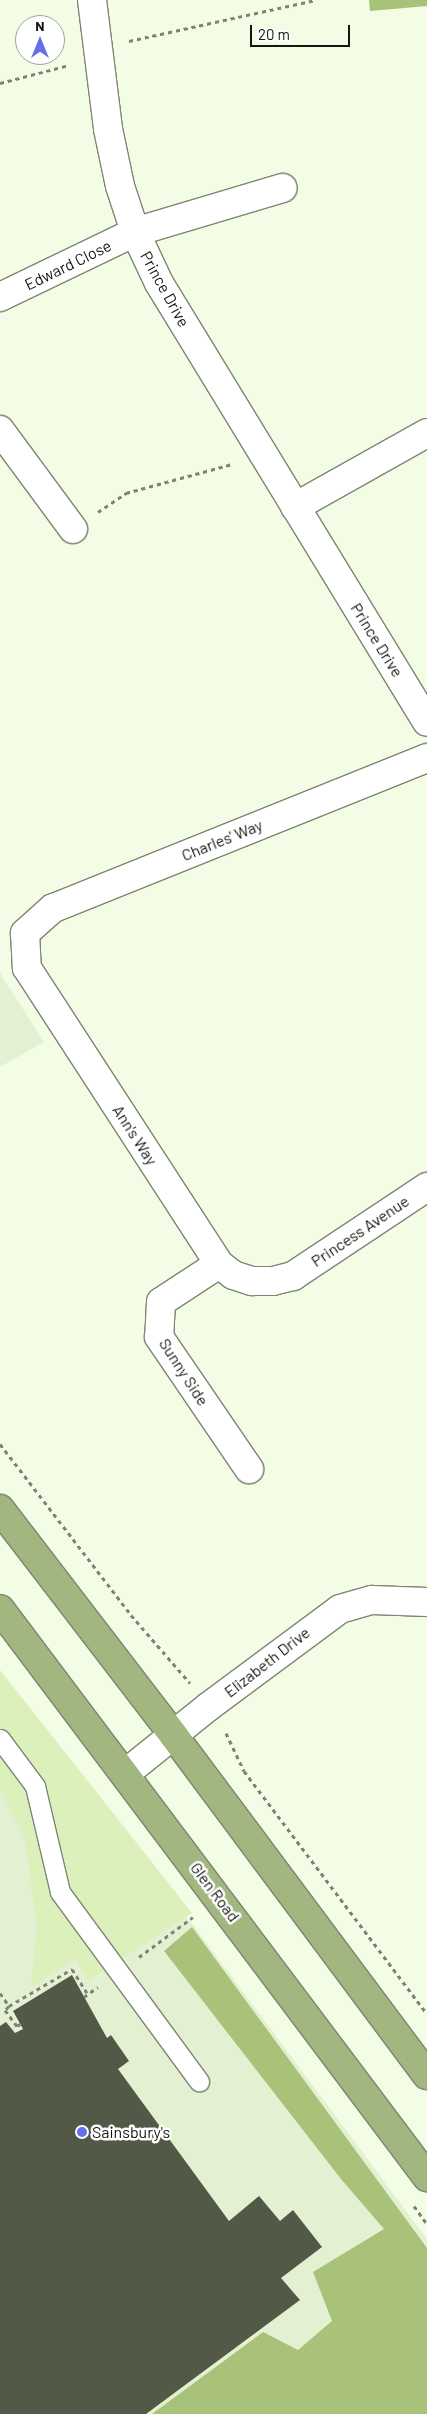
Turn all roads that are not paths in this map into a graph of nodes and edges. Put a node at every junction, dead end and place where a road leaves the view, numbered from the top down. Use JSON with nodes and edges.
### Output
{"nodes":[{"id":1,"x":92,"y":0,"type":"edge"},
{"id":2,"x":283,"y":188,"type":"dead end"},
{"id":3,"x":135,"y":232,"type":"junction"},
{"id":4,"x":0,"y":297,"type":"edge"},
{"id":5,"x":0,"y":430,"type":"edge"},
{"id":6,"x":427,"y":433,"type":"edge"},
{"id":7,"x":295,"y":507,"type":"junction"},
{"id":8,"x":73,"y":529,"type":"road end"},
{"id":9,"x":427,"y":722,"type":"edge"},
{"id":10,"x":427,"y":758,"type":"edge"},
{"id":11,"x":25,"y":933,"type":"joint"},
{"id":12,"x":427,"y":1187,"type":"edge"},
{"id":13,"x":218,"y":1264,"type":"junction"},
{"id":14,"x":293,"y":1276,"type":"joint"},
{"id":15,"x":249,"y":1469,"type":"dead end"},
{"id":16,"x":0,"y":1509,"type":"edge"},
{"id":17,"x":427,"y":1602,"type":"edge"},
{"id":18,"x":0,"y":1609,"type":"edge"},
{"id":19,"x":174,"y":1736,"type":"junction"},
{"id":20,"x":0,"y":1739,"type":"edge"},
{"id":21,"x":126,"y":1774,"type":"junction"},
{"id":22,"x":427,"y":2075,"type":"edge"},
{"id":23,"x":198,"y":2081,"type":"dead end"},
{"id":24,"x":427,"y":2177,"type":"edge"}],
"edges":[{"from":1,"to":3,"type":"street","name":"Prince Drive"},
{"from":2,"to":3,"type":"street","name":"Edward Close"},
{"from":3,"to":4,"type":"street","name":"Edward Close"},
{"from":3,"to":7,"type":"street","name":"Prince Drive"},
{"from":5,"to":8,"type":"street"},
{"from":6,"to":7,"type":"street"},
{"from":7,"to":9,"type":"street","name":"Prince Drive"},
{"from":10,"to":11,"type":"street","name":"Charles' Way"},
{"from":11,"to":13,"type":"street","name":"Ann's Way"},
{"from":12,"to":14,"type":"street","name":"Princess Avenue"},
{"from":13,"to":14,"type":"street","name":"Ann's Way"},
{"from":13,"to":15,"type":"street","name":"Sunny Side"},
{"from":16,"to":19,"type":"highway"},
{"from":17,"to":19,"type":"street","name":"Elizabeth Drive"},
{"from":18,"to":21,"type":"highway","name":"Glen Road"},
{"from":19,"to":21,"type":"street","name":"Elizabeth Drive"},
{"from":19,"to":22,"type":"highway"},
{"from":20,"to":23,"type":"lane"},
{"from":21,"to":24,"type":"highway","name":"Glen Road"}]}
